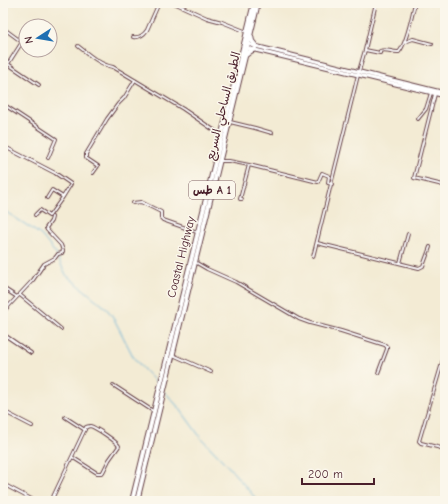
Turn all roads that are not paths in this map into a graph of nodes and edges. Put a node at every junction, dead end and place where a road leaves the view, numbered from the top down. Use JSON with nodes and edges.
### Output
{"nodes":[{"id":1,"x":159,"y":3,"type":"edge"},
{"id":2,"x":174,"y":3,"type":"edge"},
{"id":3,"x":254,"y":3,"type":"edge"},
{"id":4,"x":258,"y":3,"type":"edge"},
{"id":5,"x":376,"y":3,"type":"edge"},
{"id":6,"x":415,"y":3,"type":"edge"},
{"id":7,"x":3,"y":28,"type":"edge"},
{"id":8,"x":249,"y":34,"type":"junction"},
{"id":9,"x":132,"y":37,"type":"dead end"},
{"id":10,"x":18,"y":39,"type":"edge"},
{"id":11,"x":405,"y":42,"type":"junction"},
{"id":12,"x":432,"y":44,"type":"dead end"},
{"id":13,"x":78,"y":46,"type":"dead end"},
{"id":14,"x":246,"y":46,"type":"junction"},
{"id":15,"x":18,"y":48,"type":"edge"},
{"id":16,"x":256,"y":48,"type":"junction"},
{"id":17,"x":365,"y":50,"type":"junction"},
{"id":18,"x":246,"y":55,"type":"junction"},
{"id":19,"x":358,"y":73,"type":"junction"},
{"id":20,"x":136,"y":80,"type":"junction"},
{"id":21,"x":39,"y":85,"type":"dead end"},
{"id":22,"x":431,"y":91,"type":"junction"},
{"id":23,"x":435,"y":94,"type":"junction"},
{"id":24,"x":445,"y":94,"type":"edge"},
{"id":25,"x":3,"y":104,"type":"edge"},
{"id":26,"x":418,"y":119,"type":"dead end"},
{"id":27,"x":230,"y":122,"type":"junction"},
{"id":28,"x":272,"y":133,"type":"dead end"},
{"id":29,"x":222,"y":135,"type":"junction"},
{"id":30,"x":3,"y":146,"type":"edge"},
{"id":31,"x":48,"y":158,"type":"dead end"},
{"id":32,"x":219,"y":162,"type":"junction"},
{"id":33,"x":249,"y":166,"type":"junction"},
{"id":34,"x":94,"y":173,"type":"dead end"},
{"id":35,"x":332,"y":184,"type":"junction"},
{"id":36,"x":443,"y":185,"type":"dead end"},
{"id":37,"x":63,"y":197,"type":"junction"},
{"id":38,"x":48,"y":198,"type":"dead end"},
{"id":39,"x":242,"y":199,"type":"dead end"},
{"id":40,"x":134,"y":203,"type":"dead end"},
{"id":41,"x":35,"y":215,"type":"dead end"},
{"id":42,"x":52,"y":217,"type":"dead end"},
{"id":43,"x":198,"y":232,"type":"junction"},
{"id":44,"x":408,"y":234,"type":"dead end"},
{"id":45,"x":317,"y":243,"type":"junction"},
{"id":46,"x":430,"y":247,"type":"dead end"},
{"id":47,"x":314,"y":257,"type":"dead end"},
{"id":48,"x":195,"y":262,"type":"junction"},
{"id":49,"x":400,"y":263,"type":"junction"},
{"id":50,"x":3,"y":288,"type":"edge"},
{"id":51,"x":20,"y":295,"type":"junction"},
{"id":52,"x":17,"y":297,"type":"junction"},
{"id":53,"x":3,"y":312,"type":"edge"},
{"id":54,"x":61,"y":329,"type":"dead end"},
{"id":55,"x":3,"y":334,"type":"edge"},
{"id":56,"x":31,"y":353,"type":"dead end"},
{"id":57,"x":445,"y":353,"type":"edge"},
{"id":58,"x":172,"y":354,"type":"junction"},
{"id":59,"x":211,"y":372,"type":"dead end"},
{"id":60,"x":378,"y":373,"type":"dead end"},
{"id":61,"x":165,"y":377,"type":"junction"},
{"id":62,"x":113,"y":385,"type":"dead end"},
{"id":63,"x":161,"y":392,"type":"junction"},
{"id":64,"x":3,"y":411,"type":"edge"},
{"id":65,"x":154,"y":412,"type":"junction"},
{"id":66,"x":65,"y":417,"type":"dead end"},
{"id":67,"x":32,"y":426,"type":"dead end"},
{"id":68,"x":85,"y":430,"type":"junction"},
{"id":69,"x":445,"y":448,"type":"edge"},
{"id":70,"x":72,"y":457,"type":"junction"},
{"id":71,"x":3,"y":484,"type":"edge"},
{"id":72,"x":34,"y":501,"type":"edge"},
{"id":73,"x":52,"y":501,"type":"edge"},
{"id":74,"x":132,"y":501,"type":"edge"},
{"id":75,"x":137,"y":501,"type":"edge"}],
"edges":[{"from":1,"to":9,"type":"street"},
{"from":2,"to":8,"type":"street"},
{"from":3,"to":8,"type":"highway","name":"Coastal Highway","number":"طس A 1"},
{"from":4,"to":8,"type":"highway","number":"طس A 1"},
{"from":5,"to":17,"type":"street"},
{"from":6,"to":11,"type":"street"},
{"from":7,"to":10,"type":"street"},
{"from":8,"to":14,"type":"highway","name":"Coastal Highway","number":"طس A 1"},
{"from":8,"to":16,"type":"highway"},
{"from":11,"to":12,"type":"street"},
{"from":11,"to":17,"type":"street"},
{"from":13,"to":20,"type":"street"},
{"from":14,"to":16,"type":"street"},
{"from":14,"to":18,"type":"highway","name":"الطريق الساحلي السريع","number":"طس A 1"},
{"from":14,"to":29,"type":"highway","name":"Coastal Highway","number":"طس A 1"},
{"from":15,"to":21,"type":"street"},
{"from":16,"to":18,"type":"highway"},
{"from":16,"to":19,"type":"street"},
{"from":17,"to":19,"type":"street"},
{"from":18,"to":27,"type":"highway","name":"الطريق الساحلي السريع","number":"طس A 1"},
{"from":19,"to":22,"type":"street"},
{"from":19,"to":35,"type":"street"},
{"from":20,"to":29,"type":"street"},
{"from":20,"to":34,"type":"street"},
{"from":22,"to":23,"type":"street"},
{"from":22,"to":24,"type":"street"},
{"from":22,"to":26,"type":"street"},
{"from":23,"to":24,"type":"street"},
{"from":23,"to":36,"type":"street"},
{"from":25,"to":31,"type":"street"},
{"from":27,"to":28,"type":"street"},
{"from":27,"to":32,"type":"highway","name":"الطريق الساحلي السريع","number":"طس A 1"},
{"from":29,"to":43,"type":"highway","name":"Coastal Highway","number":"طس A 1"},
{"from":30,"to":37,"type":"street"},
{"from":32,"to":33,"type":"street"},
{"from":32,"to":48,"type":"highway","name":"الطريق الساحلي السريع","number":"طس A 1"},
{"from":33,"to":35,"type":"street"},
{"from":33,"to":39,"type":"street"},
{"from":35,"to":45,"type":"street"},
{"from":37,"to":38,"type":"street"},
{"from":37,"to":41,"type":"street"},
{"from":40,"to":43,"type":"street"},
{"from":42,"to":51,"type":"street"},
{"from":43,"to":61,"type":"highway","name":"Coastal Highway","number":"طس A 1"},
{"from":44,"to":49,"type":"street"},
{"from":45,"to":47,"type":"street"},
{"from":45,"to":49,"type":"street"},
{"from":46,"to":49,"type":"street"},
{"from":48,"to":58,"type":"highway","name":"الطريق الساحلي السريع","number":"طس A 1"},
{"from":48,"to":60,"type":"street"},
{"from":50,"to":52,"type":"street"},
{"from":51,"to":52,"type":"street"},
{"from":51,"to":54,"type":"street"},
{"from":52,"to":53,"type":"street"},
{"from":55,"to":56,"type":"street"},
{"from":57,"to":69,"type":"street"},
{"from":58,"to":59,"type":"street"},
{"from":58,"to":61,"type":"highway","name":"الطريق الساحلي السريع","number":"طس A 1"},
{"from":61,"to":63,"type":"highway"},
{"from":62,"to":65,"type":"street"},
{"from":63,"to":65,"type":"highway"},
{"from":63,"to":75,"type":"highway"},
{"from":64,"to":67,"type":"street"},
{"from":65,"to":74,"type":"highway"},
{"from":66,"to":68,"type":"street"},
{"from":68,"to":70,"type":"street"},
{"from":68,"to":70,"type":"street"},
{"from":70,"to":73,"type":"street"},
{"from":71,"to":72,"type":"street"}]}
